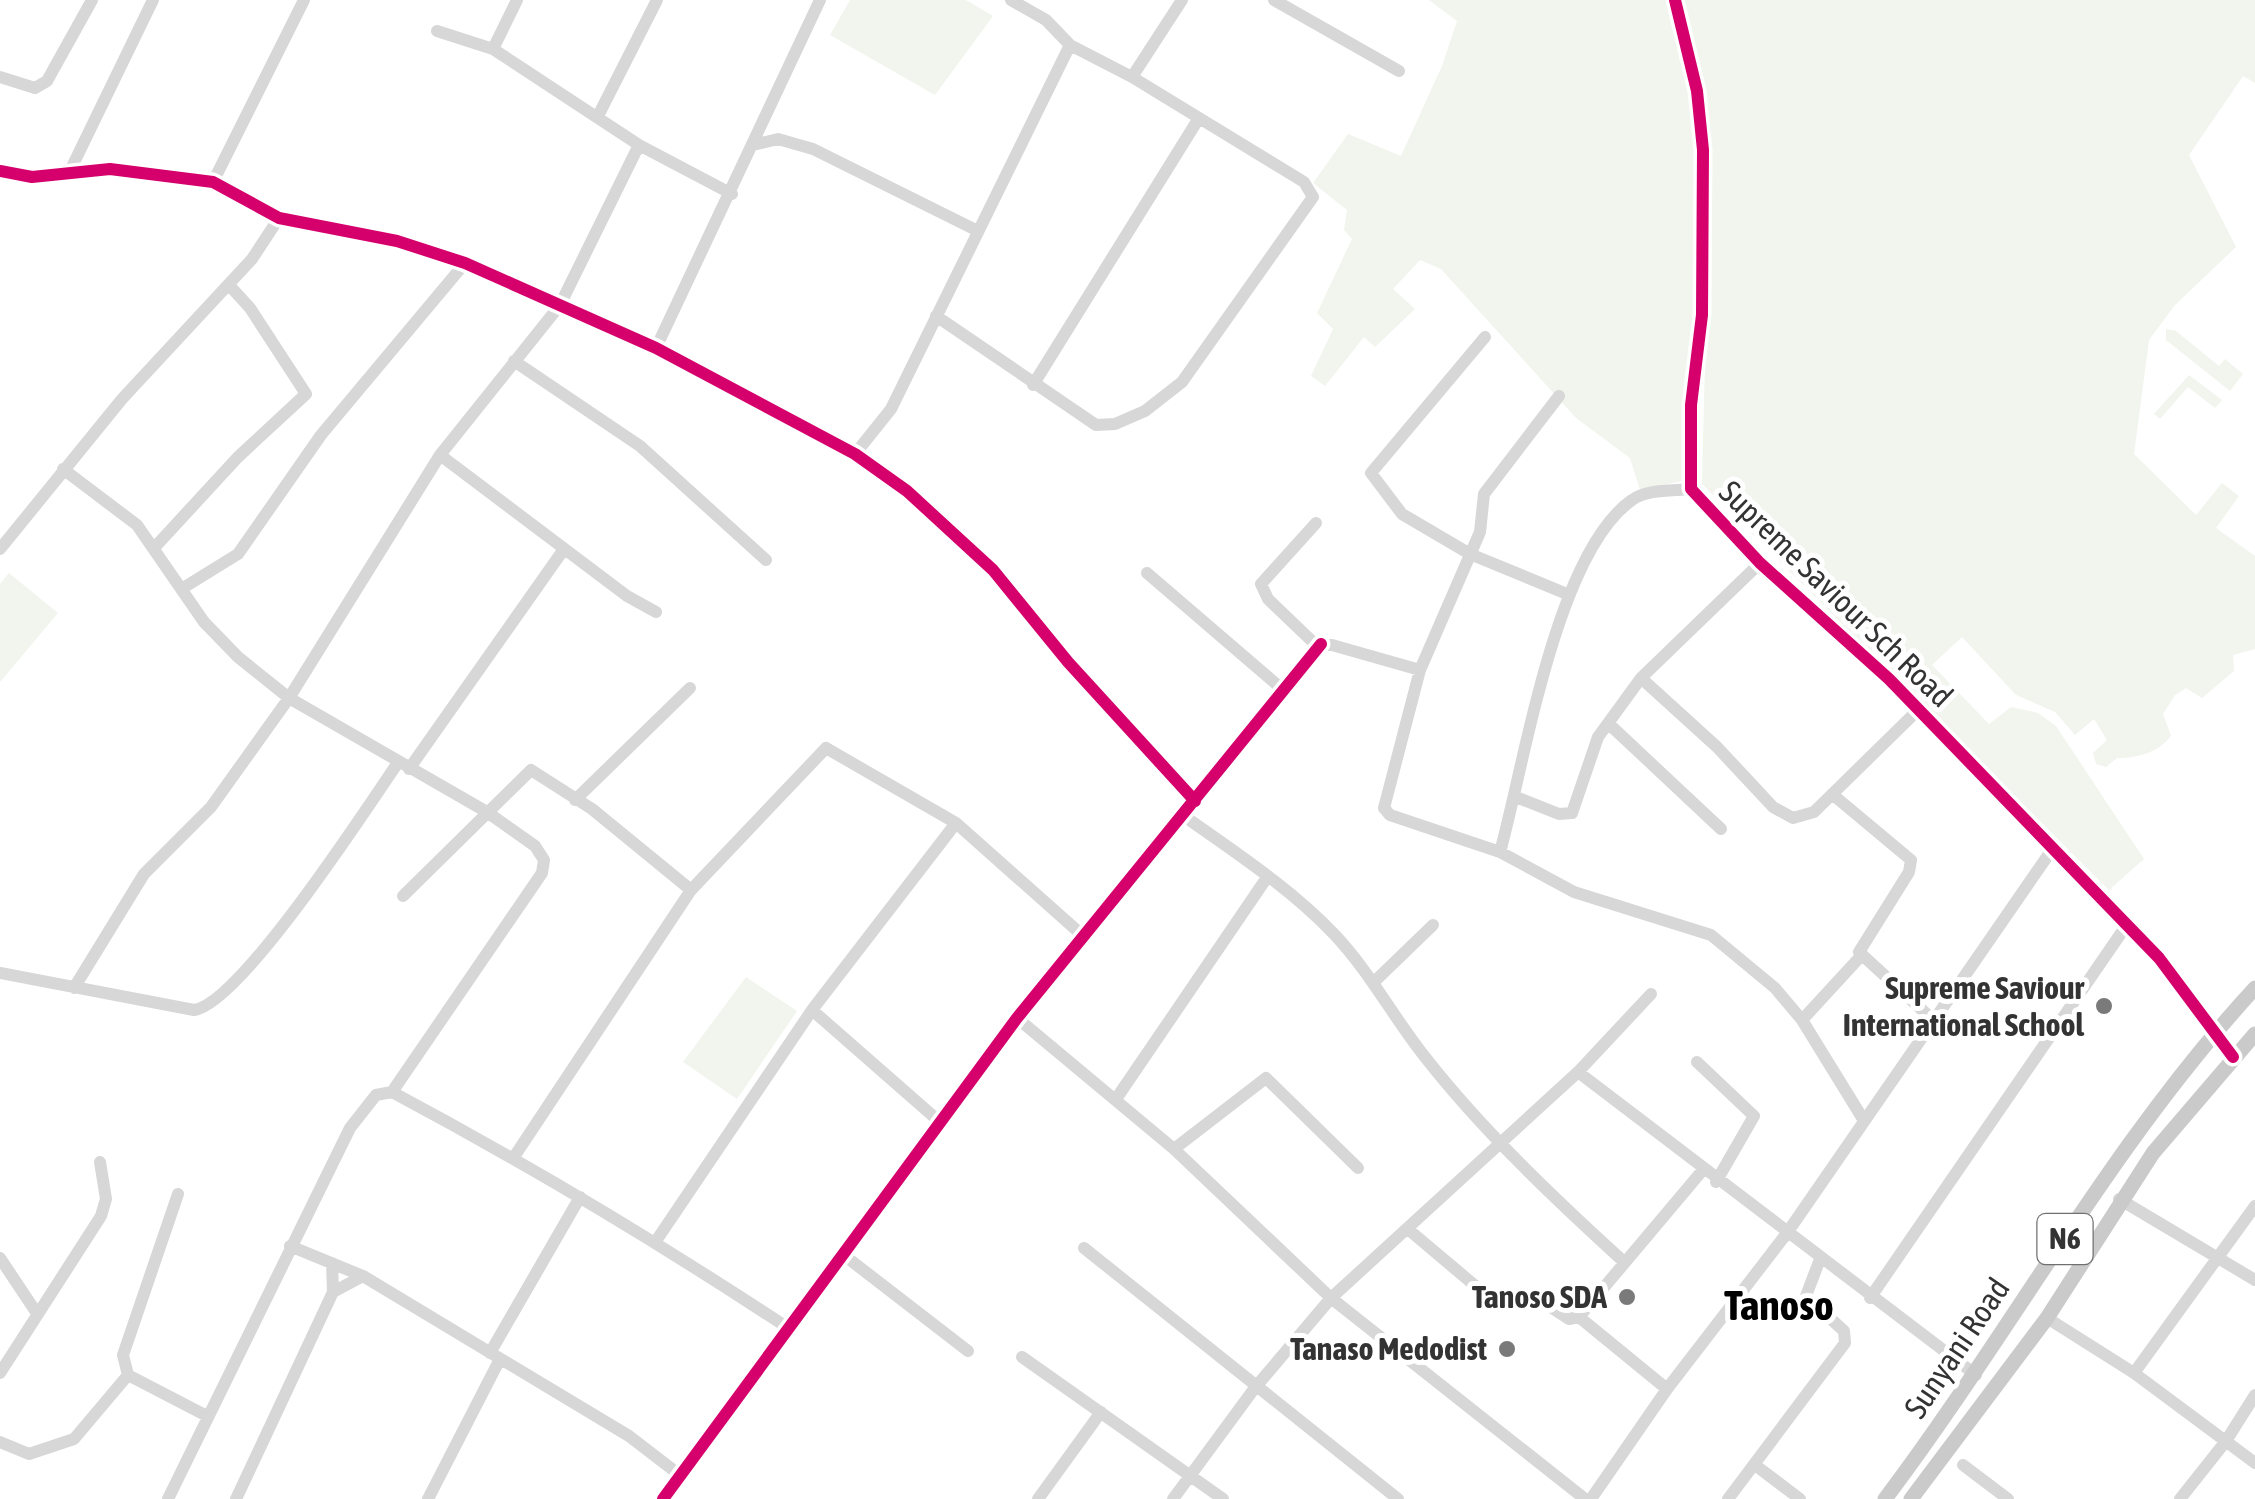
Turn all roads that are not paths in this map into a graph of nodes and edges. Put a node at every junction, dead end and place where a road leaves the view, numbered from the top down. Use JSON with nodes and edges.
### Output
{"nodes":[{"id":1,"x":92,"y":0,"type":"edge"},
{"id":2,"x":153,"y":0,"type":"edge"},
{"id":3,"x":304,"y":0,"type":"edge"},
{"id":4,"x":518,"y":0,"type":"edge"},
{"id":5,"x":657,"y":0,"type":"edge"},
{"id":6,"x":820,"y":0,"type":"edge"},
{"id":7,"x":1010,"y":0,"type":"edge"},
{"id":8,"x":1182,"y":0,"type":"edge"},
{"id":9,"x":1274,"y":0,"type":"edge"},
{"id":10,"x":1675,"y":0,"type":"edge"},
{"id":11,"x":438,"y":31,"type":"dead end"},
{"id":12,"x":1070,"y":45,"type":"junction"},
{"id":13,"x":493,"y":49,"type":"junction"},
{"id":14,"x":1399,"y":71,"type":"dead end"},
{"id":15,"x":0,"y":77,"type":"edge"},
{"id":16,"x":1132,"y":77,"type":"junction"},
{"id":17,"x":598,"y":116,"type":"junction"},
{"id":18,"x":1199,"y":118,"type":"junction"},
{"id":19,"x":639,"y":144,"type":"junction"},
{"id":20,"x":753,"y":145,"type":"junction"},
{"id":21,"x":0,"y":172,"type":"edge"},
{"id":22,"x":68,"y":175,"type":"junction"},
{"id":23,"x":214,"y":182,"type":"junction"},
{"id":24,"x":732,"y":194,"type":"junction"},
{"id":25,"x":280,"y":218,"type":"junction"},
{"id":26,"x":978,"y":231,"type":"junction"},
{"id":27,"x":465,"y":263,"type":"junction"},
{"id":28,"x":229,"y":285,"type":"junction"},
{"id":29,"x":560,"y":305,"type":"junction"},
{"id":30,"x":936,"y":316,"type":"junction"},
{"id":31,"x":1485,"y":337,"type":"dead end"},
{"id":32,"x":656,"y":348,"type":"junction"},
{"id":33,"x":514,"y":361,"type":"junction"},
{"id":34,"x":1032,"y":385,"type":"junction"},
{"id":35,"x":1558,"y":396,"type":"dead end"},
{"id":36,"x":440,"y":454,"type":"junction"},
{"id":37,"x":855,"y":454,"type":"junction"},
{"id":38,"x":63,"y":469,"type":"junction"},
{"id":39,"x":1691,"y":489,"type":"junction"},
{"id":40,"x":1316,"y":524,"type":"dead end"},
{"id":41,"x":156,"y":547,"type":"junction"},
{"id":42,"x":564,"y":549,"type":"junction"},
{"id":43,"x":0,"y":550,"type":"edge"},
{"id":44,"x":1470,"y":554,"type":"junction"},
{"id":45,"x":766,"y":560,"type":"dead end"},
{"id":46,"x":1760,"y":562,"type":"junction"},
{"id":47,"x":1146,"y":573,"type":"dead end"},
{"id":48,"x":182,"y":588,"type":"junction"},
{"id":49,"x":1566,"y":594,"type":"junction"},
{"id":50,"x":656,"y":612,"type":"dead end"},
{"id":51,"x":1323,"y":644,"type":"junction"},
{"id":52,"x":1420,"y":670,"type":"junction"},
{"id":53,"x":1641,"y":678,"type":"junction"},
{"id":54,"x":690,"y":688,"type":"dead end"},
{"id":55,"x":1282,"y":689,"type":"junction"},
{"id":56,"x":289,"y":698,"type":"junction"},
{"id":57,"x":1918,"y":710,"type":"junction"},
{"id":58,"x":1610,"y":725,"type":"junction"},
{"id":59,"x":403,"y":767,"type":"junction"},
{"id":60,"x":1832,"y":794,"type":"junction"},
{"id":61,"x":1516,"y":797,"type":"junction"},
{"id":62,"x":576,"y":800,"type":"junction"},
{"id":63,"x":1194,"y":801,"type":"junction"},
{"id":64,"x":488,"y":812,"type":"junction"},
{"id":65,"x":1184,"y":816,"type":"junction"},
{"id":66,"x":956,"y":823,"type":"junction"},
{"id":67,"x":1721,"y":828,"type":"dead end"},
{"id":68,"x":2051,"y":851,"type":"junction"},
{"id":69,"x":1500,"y":852,"type":"junction"},
{"id":70,"x":1268,"y":876,"type":"junction"},
{"id":71,"x":692,"y":890,"type":"junction"},
{"id":72,"x":403,"y":896,"type":"dead end"},
{"id":73,"x":1434,"y":925,"type":"dead end"},
{"id":74,"x":2126,"y":926,"type":"junction"},
{"id":75,"x":1082,"y":935,"type":"junction"},
{"id":76,"x":1860,"y":957,"type":"junction"},
{"id":77,"x":0,"y":973,"type":"edge"},
{"id":78,"x":1374,"y":982,"type":"junction"},
{"id":79,"x":74,"y":988,"type":"junction"},
{"id":80,"x":2255,"y":988,"type":"edge"},
{"id":81,"x":1651,"y":994,"type":"dead end"},
{"id":82,"x":812,"y":1010,"type":"junction"},
{"id":83,"x":1018,"y":1018,"type":"junction"},
{"id":84,"x":1802,"y":1020,"type":"junction"},
{"id":85,"x":1933,"y":1020,"type":"junction"},
{"id":86,"x":2214,"y":1033,"type":"junction"},
{"id":87,"x":2255,"y":1034,"type":"edge"},
{"id":88,"x":2233,"y":1057,"type":"junction"},
{"id":89,"x":1696,"y":1062,"type":"dead end"},
{"id":90,"x":1578,"y":1072,"type":"junction"},
{"id":91,"x":392,"y":1092,"type":"junction"},
{"id":92,"x":1116,"y":1099,"type":"junction"},
{"id":93,"x":1863,"y":1120,"type":"junction"},
{"id":94,"x":942,"y":1123,"type":"junction"},
{"id":95,"x":1501,"y":1140,"type":"junction"},
{"id":96,"x":1174,"y":1149,"type":"junction"},
{"id":97,"x":514,"y":1157,"type":"junction"},
{"id":98,"x":100,"y":1162,"type":"dead end"},
{"id":99,"x":1358,"y":1168,"type":"dead end"},
{"id":100,"x":1702,"y":1171,"type":"junction"},
{"id":101,"x":1716,"y":1182,"type":"junction"},
{"id":102,"x":178,"y":1194,"type":"dead end"},
{"id":103,"x":580,"y":1197,"type":"junction"},
{"id":104,"x":2120,"y":1198,"type":"junction"},
{"id":105,"x":2255,"y":1206,"type":"edge"},
{"id":106,"x":1410,"y":1230,"type":"junction"},
{"id":107,"x":1786,"y":1233,"type":"junction"},
{"id":108,"x":656,"y":1241,"type":"junction"},
{"id":109,"x":290,"y":1246,"type":"junction"},
{"id":110,"x":1084,"y":1248,"type":"dead end"},
{"id":111,"x":845,"y":1256,"type":"junction"},
{"id":112,"x":2215,"y":1257,"type":"junction"},
{"id":113,"x":0,"y":1258,"type":"edge"},
{"id":114,"x":1820,"y":1259,"type":"junction"},
{"id":115,"x":1623,"y":1261,"type":"junction"},
{"id":116,"x":332,"y":1263,"type":"junction"},
{"id":117,"x":363,"y":1276,"type":"junction"},
{"id":118,"x":2255,"y":1280,"type":"edge"},
{"id":119,"x":332,"y":1292,"type":"junction"},
{"id":120,"x":1331,"y":1298,"type":"junction"},
{"id":121,"x":1870,"y":1298,"type":"junction"},
{"id":122,"x":36,"y":1312,"type":"junction"},
{"id":123,"x":1579,"y":1316,"type":"junction"},
{"id":124,"x":2047,"y":1318,"type":"junction"},
{"id":125,"x":791,"y":1330,"type":"junction"},
{"id":126,"x":968,"y":1351,"type":"dead end"},
{"id":127,"x":495,"y":1356,"type":"junction"},
{"id":128,"x":1022,"y":1356,"type":"dead end"},
{"id":129,"x":2134,"y":1372,"type":"junction"},
{"id":130,"x":0,"y":1373,"type":"edge"},
{"id":131,"x":1976,"y":1375,"type":"junction"},
{"id":132,"x":128,"y":1376,"type":"junction"},
{"id":133,"x":1254,"y":1388,"type":"junction"},
{"id":134,"x":1667,"y":1390,"type":"junction"},
{"id":135,"x":2255,"y":1395,"type":"edge"},
{"id":136,"x":1101,"y":1412,"type":"junction"},
{"id":137,"x":207,"y":1416,"type":"junction"},
{"id":138,"x":2226,"y":1441,"type":"junction"},
{"id":139,"x":0,"y":1442,"type":"edge"},
{"id":140,"x":2255,"y":1463,"type":"edge"},
{"id":141,"x":1754,"y":1465,"type":"junction"},
{"id":142,"x":1964,"y":1465,"type":"dead end"},
{"id":143,"x":681,"y":1476,"type":"junction"},
{"id":144,"x":1191,"y":1476,"type":"junction"},
{"id":145,"x":168,"y":1499,"type":"edge"},
{"id":146,"x":236,"y":1499,"type":"edge"},
{"id":147,"x":428,"y":1499,"type":"edge"},
{"id":148,"x":663,"y":1499,"type":"edge"},
{"id":149,"x":1038,"y":1499,"type":"edge"},
{"id":150,"x":1173,"y":1499,"type":"edge"},
{"id":151,"x":1223,"y":1499,"type":"edge"},
{"id":152,"x":1398,"y":1499,"type":"edge"},
{"id":153,"x":1588,"y":1499,"type":"edge"},
{"id":154,"x":1728,"y":1499,"type":"edge"},
{"id":155,"x":1800,"y":1499,"type":"edge"},
{"id":156,"x":1885,"y":1499,"type":"edge"},
{"id":157,"x":1911,"y":1499,"type":"edge"},
{"id":158,"x":2008,"y":1499,"type":"edge"},
{"id":159,"x":2180,"y":1499,"type":"edge"}],
"edges":[{"from":1,"to":15,"type":"street"},
{"from":2,"to":22,"type":"street"},
{"from":3,"to":23,"type":"street"},
{"from":4,"to":13,"type":"street"},
{"from":5,"to":17,"type":"street"},
{"from":6,"to":20,"type":"street"},
{"from":7,"to":12,"type":"street"},
{"from":8,"to":16,"type":"street"},
{"from":9,"to":14,"type":"street"},
{"from":10,"to":39,"type":"street","name":"Supreme Saviour Sch Road"},
{"from":11,"to":13,"type":"street"},
{"from":12,"to":16,"type":"street"},
{"from":12,"to":26,"type":"street"},
{"from":13,"to":17,"type":"street"},
{"from":16,"to":18,"type":"street"},
{"from":17,"to":19,"type":"street"},
{"from":18,"to":34,"type":"street"},
{"from":18,"to":34,"type":"street"},
{"from":19,"to":24,"type":"street"},
{"from":19,"to":29,"type":"street"},
{"from":20,"to":24,"type":"street"},
{"from":20,"to":26,"type":"street"},
{"from":21,"to":22,"type":"street"},
{"from":22,"to":23,"type":"street"},
{"from":23,"to":25,"type":"street"},
{"from":24,"to":32,"type":"street"},
{"from":25,"to":27,"type":"street"},
{"from":25,"to":28,"type":"street"},
{"from":26,"to":30,"type":"street"},
{"from":27,"to":29,"type":"street"},
{"from":27,"to":48,"type":"street"},
{"from":28,"to":38,"type":"street"},
{"from":28,"to":41,"type":"street"},
{"from":29,"to":32,"type":"street"},
{"from":29,"to":33,"type":"street"},
{"from":30,"to":34,"type":"street"},
{"from":30,"to":37,"type":"street"},
{"from":31,"to":44,"type":"street"},
{"from":32,"to":37,"type":"street"},
{"from":33,"to":36,"type":"street"},
{"from":33,"to":45,"type":"street"},
{"from":35,"to":44,"type":"street"},
{"from":36,"to":42,"type":"street"},
{"from":36,"to":56,"type":"street"},
{"from":37,"to":63,"type":"street"},
{"from":38,"to":41,"type":"street"},
{"from":38,"to":43,"type":"street"},
{"from":39,"to":46,"type":"street","name":"Supreme Saviour Sch Road"},
{"from":39,"to":49,"type":"street"},
{"from":40,"to":51,"type":"street"},
{"from":41,"to":48,"type":"street"},
{"from":42,"to":50,"type":"street"},
{"from":42,"to":59,"type":"street"},
{"from":44,"to":49,"type":"street"},
{"from":44,"to":52,"type":"street"},
{"from":46,"to":53,"type":"street"},
{"from":46,"to":57,"type":"street","name":"Supreme Saviour Sch Road"},
{"from":47,"to":55,"type":"street"},
{"from":48,"to":56,"type":"street"},
{"from":49,"to":61,"type":"street"},
{"from":51,"to":52,"type":"street"},
{"from":51,"to":55,"type":"street"},
{"from":52,"to":69,"type":"street"},
{"from":53,"to":58,"type":"street"},
{"from":53,"to":60,"type":"street"},
{"from":54,"to":62,"type":"street"},
{"from":55,"to":63,"type":"street"},
{"from":56,"to":59,"type":"street"},
{"from":56,"to":79,"type":"street"},
{"from":57,"to":60,"type":"street"},
{"from":57,"to":68,"type":"street","name":"Supreme Saviour Sch Road"},
{"from":58,"to":61,"type":"street"},
{"from":58,"to":67,"type":"street"},
{"from":59,"to":64,"type":"street"},
{"from":59,"to":79,"type":"street"},
{"from":60,"to":76,"type":"street"},
{"from":61,"to":69,"type":"street"},
{"from":62,"to":64,"type":"street"},
{"from":62,"to":71,"type":"street"},
{"from":63,"to":65,"type":"street"},
{"from":64,"to":72,"type":"street"},
{"from":64,"to":91,"type":"street"},
{"from":65,"to":70,"type":"street"},
{"from":65,"to":75,"type":"street"},
{"from":66,"to":71,"type":"street"},
{"from":66,"to":75,"type":"street"},
{"from":66,"to":82,"type":"street"},
{"from":68,"to":74,"type":"street","name":"Supreme Saviour Sch Road"},
{"from":68,"to":85,"type":"street"},
{"from":69,"to":84,"type":"street"},
{"from":70,"to":78,"type":"street"},
{"from":70,"to":92,"type":"street"},
{"from":71,"to":97,"type":"street"},
{"from":73,"to":78,"type":"street"},
{"from":74,"to":86,"type":"street","name":"Supreme Saviour Sch Road"},
{"from":74,"to":121,"type":"street"},
{"from":75,"to":83,"type":"street"},
{"from":76,"to":84,"type":"street"},
{"from":76,"to":85,"type":"street"},
{"from":77,"to":79,"type":"street"},
{"from":78,"to":95,"type":"street"},
{"from":80,"to":86,"type":"main road","name":"Sunyani Road","number":"N6"},
{"from":81,"to":90,"type":"street"},
{"from":82,"to":94,"type":"street"},
{"from":82,"to":108,"type":"street"},
{"from":83,"to":92,"type":"street"},
{"from":83,"to":94,"type":"street"},
{"from":84,"to":93,"type":"street"},
{"from":85,"to":93,"type":"street"},
{"from":86,"to":88,"type":"street","name":"Supreme Saviour Sch Road"},
{"from":86,"to":131,"type":"main road","name":"Sunyani Road","number":"N6"},
{"from":87,"to":88,"type":"main road","name":"Sunyani Road","number":"N6"},
{"from":88,"to":104,"type":"main road","name":"Sunyani Road","number":"N6"},
{"from":89,"to":101,"type":"street"},
{"from":90,"to":95,"type":"street"},
{"from":90,"to":100,"type":"street"},
{"from":91,"to":97,"type":"street"},
{"from":91,"to":109,"type":"street"},
{"from":92,"to":96,"type":"street"},
{"from":93,"to":107,"type":"street"},
{"from":94,"to":111,"type":"street"},
{"from":95,"to":106,"type":"street"},
{"from":95,"to":115,"type":"street"},
{"from":96,"to":99,"type":"street"},
{"from":96,"to":120,"type":"street"},
{"from":97,"to":103,"type":"street"},
{"from":98,"to":122,"type":"street"},
{"from":100,"to":101,"type":"street"},
{"from":100,"to":115,"type":"street"},
{"from":101,"to":107,"type":"street"},
{"from":102,"to":132,"type":"street"},
{"from":103,"to":108,"type":"street"},
{"from":103,"to":127,"type":"street"},
{"from":104,"to":112,"type":"street"},
{"from":104,"to":124,"type":"main road","name":"Sunyani Road","number":"N6"},
{"from":105,"to":112,"type":"street"},
{"from":106,"to":120,"type":"street"},
{"from":106,"to":123,"type":"street"},
{"from":107,"to":114,"type":"street"},
{"from":107,"to":134,"type":"street"},
{"from":108,"to":125,"type":"street"},
{"from":109,"to":116,"type":"street"},
{"from":109,"to":137,"type":"street"},
{"from":110,"to":133,"type":"street"},
{"from":111,"to":125,"type":"street"},
{"from":111,"to":126,"type":"street"},
{"from":112,"to":118,"type":"street"},
{"from":112,"to":129,"type":"street"},
{"from":113,"to":122,"type":"street"},
{"from":114,"to":121,"type":"street"},
{"from":114,"to":141,"type":"street"},
{"from":115,"to":123,"type":"street"},
{"from":116,"to":117,"type":"street"},
{"from":116,"to":119,"type":"street"},
{"from":117,"to":119,"type":"street"},
{"from":117,"to":127,"type":"street"},
{"from":119,"to":146,"type":"street"},
{"from":120,"to":133,"type":"street"},
{"from":120,"to":153,"type":"street"},
{"from":121,"to":131,"type":"street"},
{"from":122,"to":130,"type":"street"},
{"from":123,"to":134,"type":"street"},
{"from":124,"to":129,"type":"street"},
{"from":124,"to":157,"type":"main road","name":"Sunyani Road","number":"N6"},
{"from":125,"to":143,"type":"street"},
{"from":127,"to":143,"type":"street"},
{"from":127,"to":147,"type":"street"},
{"from":128,"to":136,"type":"street"},
{"from":129,"to":138,"type":"street"},
{"from":131,"to":156,"type":"main road","name":"Sunyani Road","number":"N6"},
{"from":132,"to":137,"type":"street"},
{"from":132,"to":139,"type":"street"},
{"from":133,"to":144,"type":"street"},
{"from":133,"to":152,"type":"street"},
{"from":134,"to":153,"type":"street"},
{"from":135,"to":138,"type":"street"},
{"from":136,"to":144,"type":"street"},
{"from":136,"to":149,"type":"street"},
{"from":137,"to":145,"type":"street"},
{"from":138,"to":140,"type":"street"},
{"from":138,"to":159,"type":"street"},
{"from":141,"to":154,"type":"street"},
{"from":141,"to":155,"type":"street"},
{"from":142,"to":158,"type":"street"},
{"from":143,"to":148,"type":"street"},
{"from":144,"to":150,"type":"street"},
{"from":144,"to":151,"type":"street"}]}
